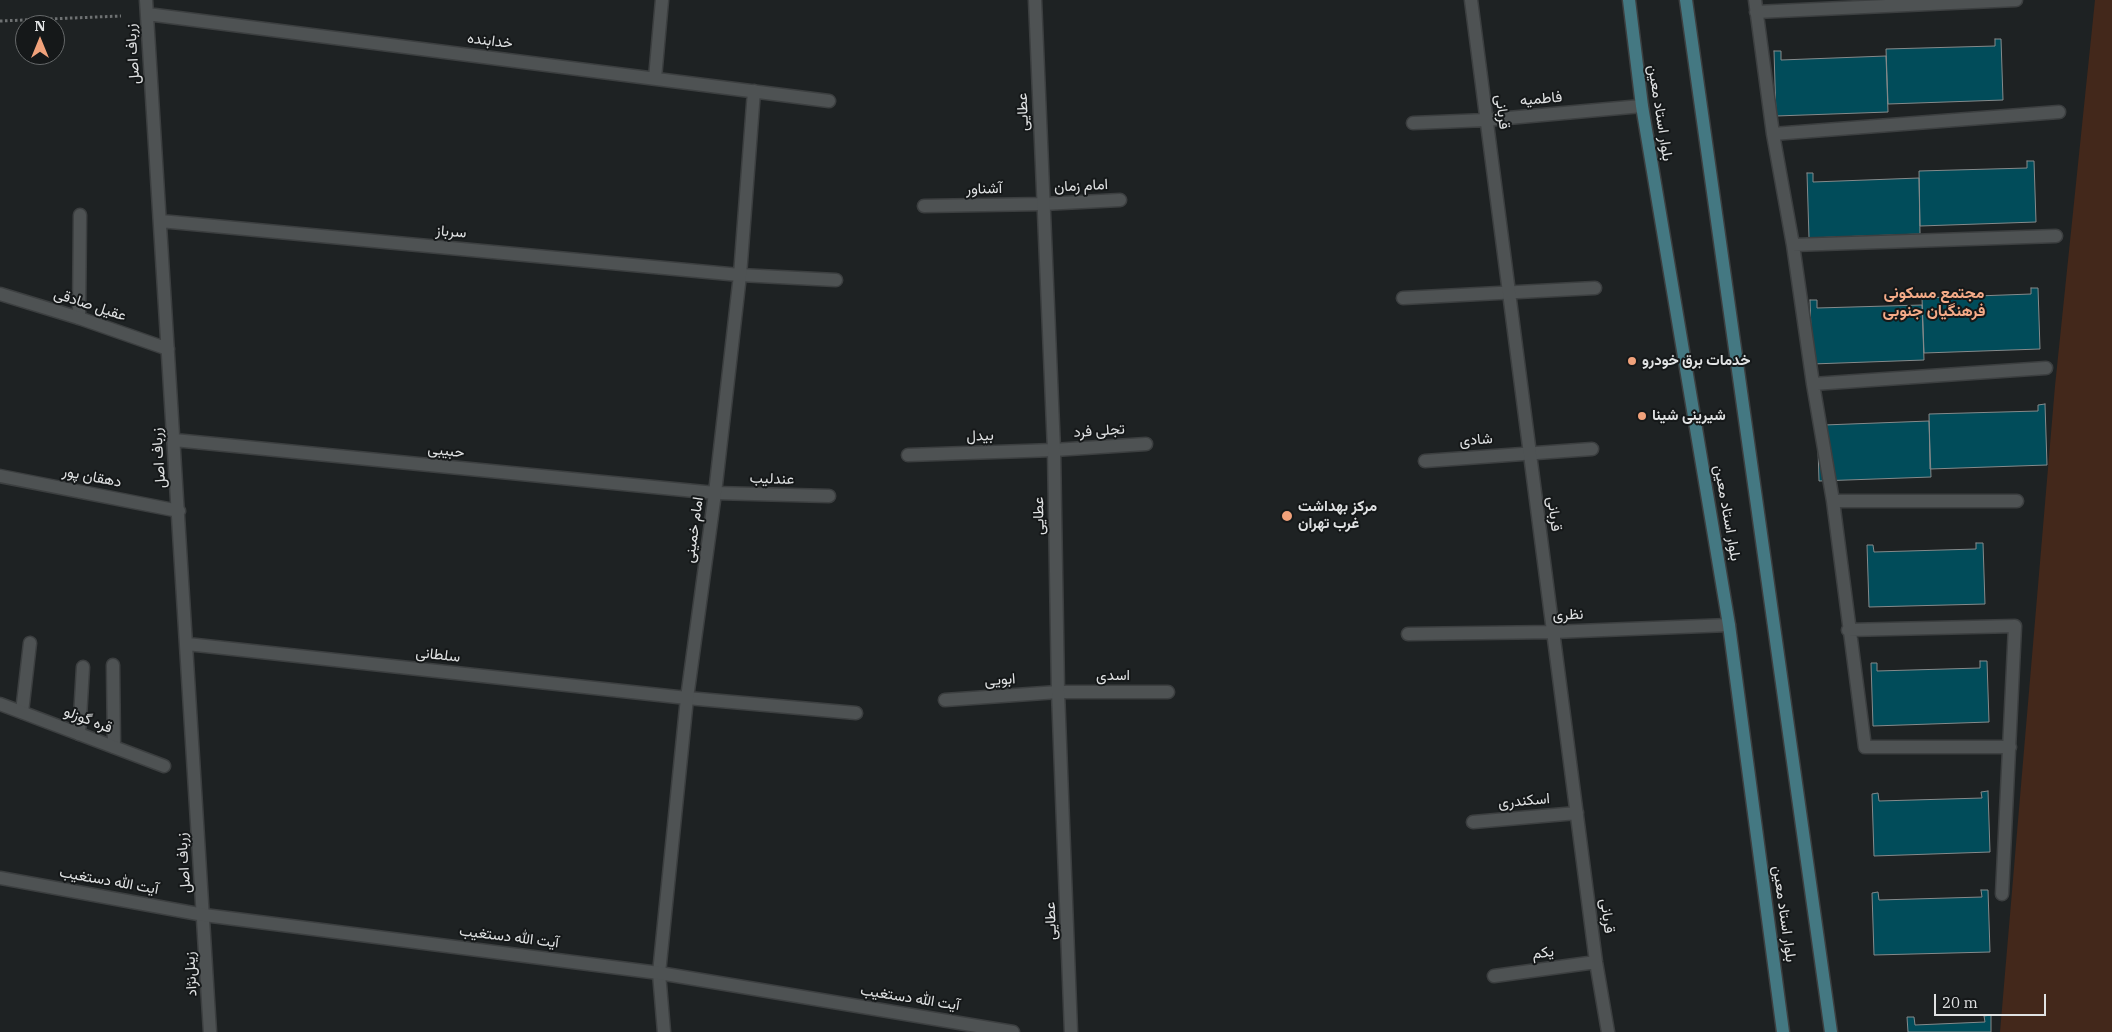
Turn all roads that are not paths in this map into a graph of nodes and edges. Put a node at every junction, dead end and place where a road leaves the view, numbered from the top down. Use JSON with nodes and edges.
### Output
{"nodes":[{"id":1,"x":146,"y":0,"type":"edge"},
{"id":2,"x":662,"y":0,"type":"edge"},
{"id":3,"x":1035,"y":0,"type":"edge"},
{"id":4,"x":1471,"y":0,"type":"edge"},
{"id":5,"x":1629,"y":0,"type":"edge"},
{"id":6,"x":1686,"y":0,"type":"edge"},
{"id":7,"x":2016,"y":0,"type":"edge"},
{"id":8,"x":1755,"y":6,"type":"edge"},
{"id":9,"x":147,"y":14,"type":"junction"},
{"id":10,"x":654,"y":78,"type":"junction"},
{"id":11,"x":754,"y":91,"type":"junction"},
{"id":12,"x":829,"y":101,"type":"dead end"},
{"id":13,"x":1642,"y":106,"type":"junction"},
{"id":14,"x":2059,"y":112,"type":"dead end"},
{"id":15,"x":1486,"y":120,"type":"junction"},
{"id":16,"x":1413,"y":122,"type":"dead end"},
{"id":17,"x":1773,"y":134,"type":"junction"},
{"id":18,"x":1120,"y":200,"type":"dead end"},
{"id":19,"x":1043,"y":204,"type":"junction"},
{"id":20,"x":924,"y":206,"type":"dead end"},
{"id":21,"x":80,"y":215,"type":"dead end"},
{"id":22,"x":160,"y":221,"type":"junction"},
{"id":23,"x":2056,"y":236,"type":"dead end"},
{"id":24,"x":1793,"y":245,"type":"junction"},
{"id":25,"x":740,"y":275,"type":"junction"},
{"id":26,"x":836,"y":280,"type":"dead end"},
{"id":27,"x":1595,"y":288,"type":"dead end"},
{"id":28,"x":1509,"y":293,"type":"junction"},
{"id":29,"x":0,"y":294,"type":"edge"},
{"id":30,"x":1404,"y":298,"type":"dead end"},
{"id":31,"x":79,"y":318,"type":"junction"},
{"id":32,"x":168,"y":349,"type":"junction"},
{"id":33,"x":2046,"y":368,"type":"dead end"},
{"id":34,"x":1813,"y":384,"type":"junction"},
{"id":35,"x":174,"y":440,"type":"junction"},
{"id":36,"x":1146,"y":444,"type":"dead end"},
{"id":37,"x":1592,"y":449,"type":"dead end"},
{"id":38,"x":1054,"y":450,"type":"junction"},
{"id":39,"x":1530,"y":452,"type":"junction"},
{"id":40,"x":908,"y":455,"type":"dead end"},
{"id":41,"x":1425,"y":461,"type":"dead end"},
{"id":42,"x":0,"y":476,"type":"edge"},
{"id":43,"x":715,"y":493,"type":"junction"},
{"id":44,"x":828,"y":496,"type":"dead end"},
{"id":45,"x":1832,"y":501,"type":"junction"},
{"id":46,"x":2017,"y":501,"type":"dead end"},
{"id":47,"x":179,"y":511,"type":"junction"},
{"id":48,"x":1729,"y":625,"type":"junction"},
{"id":49,"x":1848,"y":630,"type":"junction"},
{"id":50,"x":1553,"y":632,"type":"junction"},
{"id":51,"x":1408,"y":634,"type":"dead end"},
{"id":52,"x":30,"y":643,"type":"dead end"},
{"id":53,"x":187,"y":644,"type":"junction"},
{"id":54,"x":113,"y":665,"type":"dead end"},
{"id":55,"x":83,"y":667,"type":"dead end"},
{"id":56,"x":1058,"y":692,"type":"junction"},
{"id":57,"x":1168,"y":692,"type":"dead end"},
{"id":58,"x":687,"y":698,"type":"junction"},
{"id":59,"x":945,"y":700,"type":"dead end"},
{"id":60,"x":0,"y":704,"type":"edge"},
{"id":61,"x":22,"y":712,"type":"junction"},
{"id":62,"x":856,"y":713,"type":"dead end"},
{"id":63,"x":79,"y":734,"type":"junction"},
{"id":64,"x":114,"y":747,"type":"junction"},
{"id":65,"x":2010,"y":747,"type":"junction"},
{"id":66,"x":164,"y":766,"type":"dead end"},
{"id":67,"x":1577,"y":813,"type":"junction"},
{"id":68,"x":1473,"y":822,"type":"dead end"},
{"id":69,"x":0,"y":878,"type":"edge"},
{"id":70,"x":2002,"y":894,"type":"dead end"},
{"id":71,"x":204,"y":915,"type":"junction"},
{"id":72,"x":1596,"y":962,"type":"junction"},
{"id":73,"x":659,"y":973,"type":"junction"},
{"id":74,"x":1494,"y":976,"type":"dead end"},
{"id":75,"x":210,"y":1032,"type":"edge"},
{"id":76,"x":664,"y":1032,"type":"edge"},
{"id":77,"x":1013,"y":1032,"type":"edge"},
{"id":78,"x":1072,"y":1032,"type":"edge"},
{"id":79,"x":1608,"y":1032,"type":"edge"},
{"id":80,"x":1783,"y":1032,"type":"edge"},
{"id":81,"x":1831,"y":1032,"type":"edge"}],
"edges":[{"from":1,"to":9,"type":"street","name":"زرباف اصل"},
{"from":2,"to":10,"type":"street"},
{"from":3,"to":19,"type":"street","name":"عطایی"},
{"from":4,"to":15,"type":"street","name":"قربانی"},
{"from":5,"to":13,"type":"main road","name":"بلوار استاد معین"},
{"from":6,"to":81,"type":"main road","name":"بلوار استاد معین"},
{"from":7,"to":8,"type":"street"},
{"from":8,"to":17,"type":"street"},
{"from":9,"to":10,"type":"street","name":"خدابنده"},
{"from":9,"to":22,"type":"street","name":"زرباف اصل"},
{"from":10,"to":11,"type":"street","name":"خدابنده"},
{"from":11,"to":12,"type":"street","name":"خدابنده"},
{"from":11,"to":25,"type":"street","name":"امام خمینی"},
{"from":13,"to":15,"type":"street","name":"فاطمیه"},
{"from":13,"to":48,"type":"main road","name":"بلوار استاد معین"},
{"from":14,"to":17,"type":"street"},
{"from":15,"to":16,"type":"street","name":"فاطمیه"},
{"from":15,"to":28,"type":"street","name":"قربانی"},
{"from":17,"to":24,"type":"street"},
{"from":18,"to":19,"type":"street","name":"امام زمان"},
{"from":19,"to":20,"type":"street","name":"آشناور"},
{"from":19,"to":38,"type":"street","name":"عطایی"},
{"from":21,"to":31,"type":"street"},
{"from":22,"to":25,"type":"street","name":"سرباز"},
{"from":22,"to":32,"type":"street","name":"زرباف اصل"},
{"from":23,"to":24,"type":"street"},
{"from":24,"to":34,"type":"street"},
{"from":25,"to":26,"type":"street","name":"سرباز"},
{"from":25,"to":43,"type":"street","name":"امام خمینی"},
{"from":27,"to":28,"type":"street"},
{"from":28,"to":30,"type":"street"},
{"from":28,"to":39,"type":"street","name":"قربانی"},
{"from":29,"to":31,"type":"street","name":"عقیل صادقی"},
{"from":31,"to":32,"type":"street","name":"عقیل صادقی"},
{"from":32,"to":35,"type":"street","name":"زرباف اصل"},
{"from":33,"to":34,"type":"street"},
{"from":34,"to":45,"type":"street"},
{"from":35,"to":43,"type":"street","name":"حبیبی"},
{"from":35,"to":47,"type":"street","name":"زرباف اصل"},
{"from":36,"to":38,"type":"street","name":"تجلی فرد"},
{"from":37,"to":39,"type":"street","name":"شادی"},
{"from":38,"to":40,"type":"street","name":"بیدل"},
{"from":38,"to":56,"type":"street","name":"عطایی"},
{"from":39,"to":41,"type":"street","name":"شادی"},
{"from":39,"to":50,"type":"street","name":"قربانی"},
{"from":42,"to":47,"type":"street","name":"دهقان پور"},
{"from":43,"to":44,"type":"street","name":"عندلیب"},
{"from":43,"to":58,"type":"street","name":"امام خمینی"},
{"from":45,"to":46,"type":"street"},
{"from":45,"to":49,"type":"street"},
{"from":47,"to":53,"type":"street","name":"زرباف اصل"},
{"from":48,"to":50,"type":"street","name":"نظری"},
{"from":48,"to":80,"type":"main road","name":"بلوار استاد معین"},
{"from":49,"to":65,"type":"street"},
{"from":49,"to":65,"type":"street"},
{"from":50,"to":51,"type":"street","name":"نظری"},
{"from":50,"to":67,"type":"street","name":"قربانی"},
{"from":52,"to":61,"type":"street"},
{"from":53,"to":58,"type":"street","name":"سلطانی"},
{"from":53,"to":71,"type":"street","name":"زرباف اصل"},
{"from":54,"to":64,"type":"street"},
{"from":55,"to":63,"type":"street"},
{"from":56,"to":57,"type":"street","name":"اسدی"},
{"from":56,"to":59,"type":"street","name":"ابویی"},
{"from":56,"to":78,"type":"street","name":"عطایی"},
{"from":58,"to":62,"type":"street","name":"سلطانی"},
{"from":58,"to":73,"type":"street","name":"امام خمینی"},
{"from":60,"to":61,"type":"street","name":"قره گوزلو"},
{"from":61,"to":63,"type":"street","name":"قره گوزلو"},
{"from":63,"to":64,"type":"street","name":"قره گوزلو"},
{"from":64,"to":66,"type":"street","name":"قره گوزلو"},
{"from":65,"to":70,"type":"street"},
{"from":67,"to":68,"type":"street","name":"اسکندری"},
{"from":67,"to":72,"type":"street","name":"قربانی"},
{"from":69,"to":71,"type":"street","name":"آیت الله دستغیب"},
{"from":71,"to":73,"type":"street","name":"آیت الله دستغیب"},
{"from":71,"to":75,"type":"street","name":"زینل‌نژاد"},
{"from":72,"to":74,"type":"street","name":"یکم"},
{"from":72,"to":79,"type":"street","name":"قربانی"},
{"from":73,"to":76,"type":"street","name":"امام خمینی"},
{"from":73,"to":77,"type":"street","name":"آیت الله دستغیب"}]}
